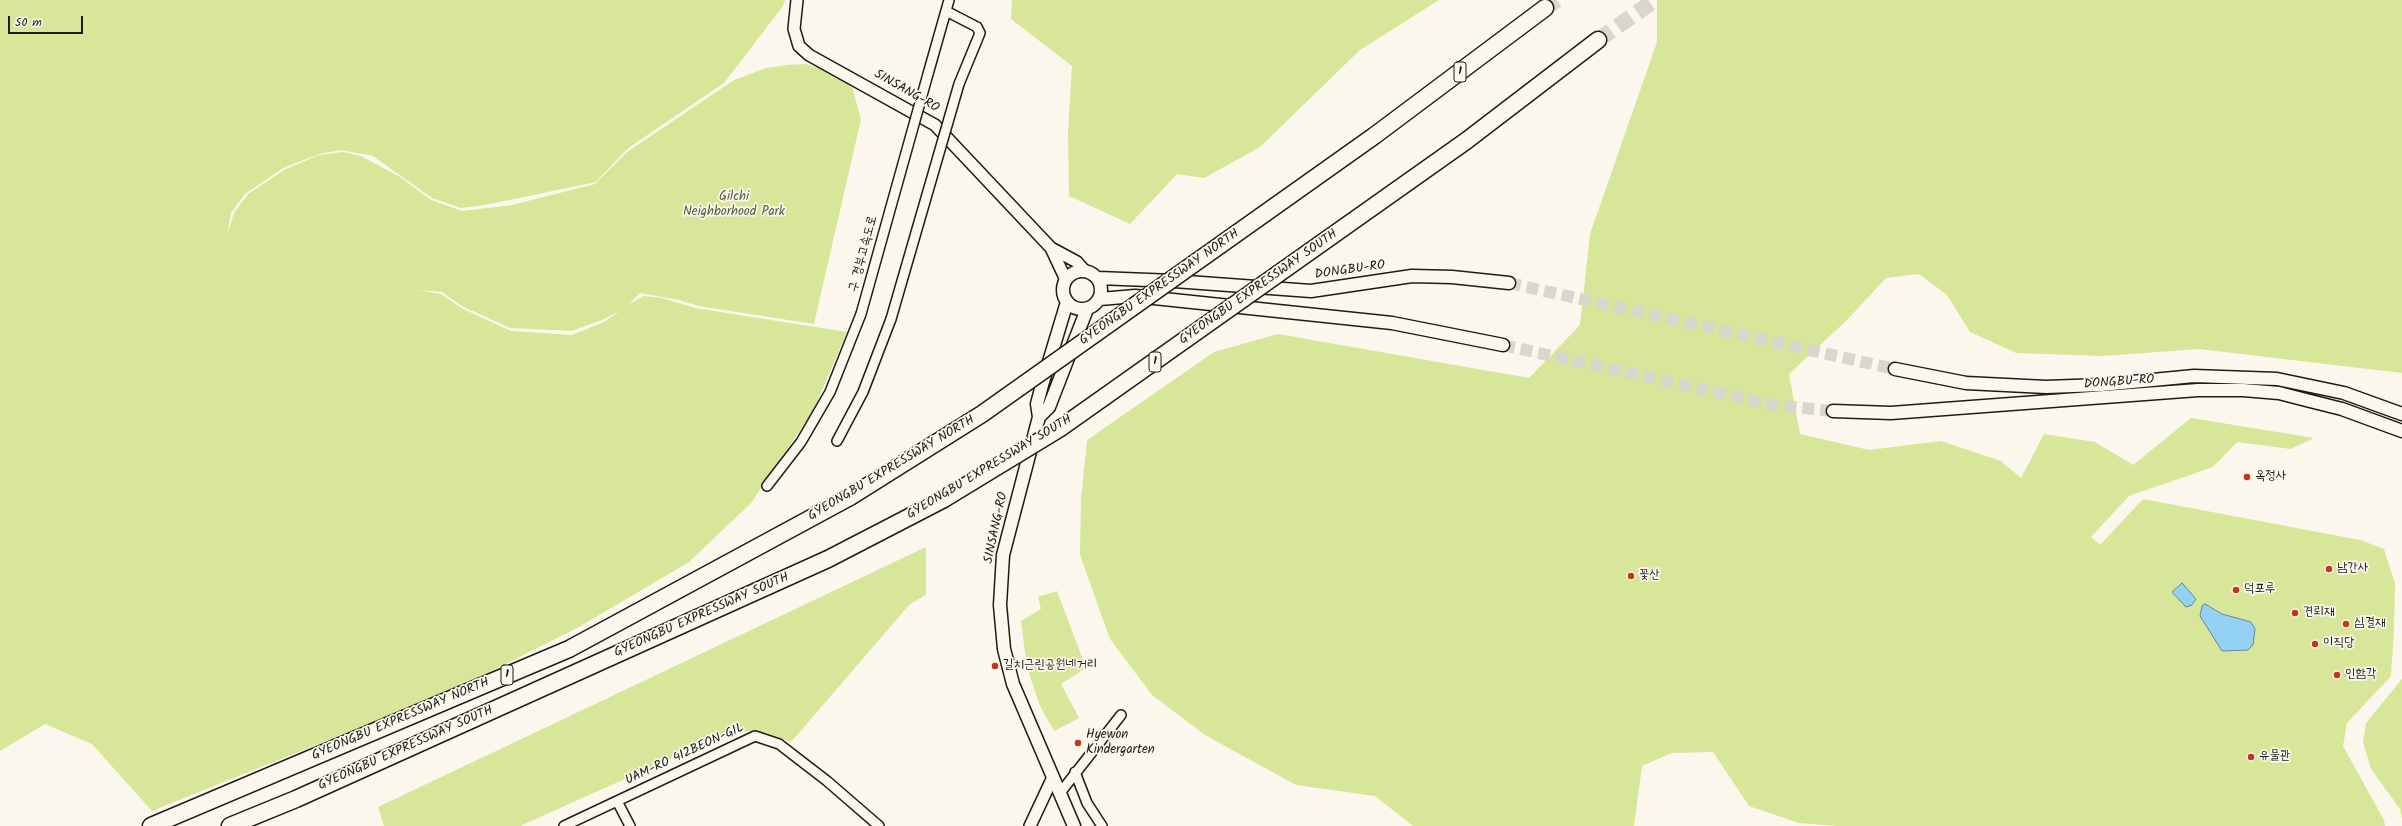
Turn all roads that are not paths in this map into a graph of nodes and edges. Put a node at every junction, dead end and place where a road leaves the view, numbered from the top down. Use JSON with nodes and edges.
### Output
{"nodes":[{"id":1,"x":797,"y":0,"type":"edge"},
{"id":2,"x":949,"y":0,"type":"edge"},
{"id":3,"x":1545,"y":8,"type":"tunnel mouth"},
{"id":4,"x":946,"y":11,"type":"junction"},
{"id":5,"x":1598,"y":40,"type":"tunnel mouth"},
{"id":6,"x":1051,"y":248,"type":"junction"},
{"id":7,"x":1084,"y":270,"type":"junction"},
{"id":8,"x":1098,"y":278,"type":"junction"},
{"id":9,"x":1066,"y":280,"type":"junction"},
{"id":10,"x":1509,"y":283,"type":"tunnel mouth"},
{"id":11,"x":1100,"y":299,"type":"junction"},
{"id":12,"x":1067,"y":302,"type":"junction"},
{"id":13,"x":1087,"y":309,"type":"junction"},
{"id":14,"x":1503,"y":345,"type":"tunnel mouth"},
{"id":15,"x":1895,"y":369,"type":"tunnel mouth"},
{"id":16,"x":1833,"y":411,"type":"tunnel mouth"},
{"id":17,"x":2402,"y":414,"type":"edge"},
{"id":18,"x":1039,"y":418,"type":"junction"},
{"id":19,"x":2402,"y":431,"type":"edge"},
{"id":20,"x":837,"y":441,"type":"dead end"},
{"id":21,"x":767,"y":486,"type":"dead end"},
{"id":22,"x":1121,"y":715,"type":"dead end"},
{"id":23,"x":1075,"y":772,"type":"junction"},
{"id":24,"x":1053,"y":777,"type":"junction"},
{"id":25,"x":1060,"y":793,"type":"junction"},
{"id":26,"x":617,"y":801,"type":"junction"},
{"id":27,"x":151,"y":826,"type":"edge"},
{"id":28,"x":230,"y":826,"type":"edge"},
{"id":29,"x":564,"y":826,"type":"edge"},
{"id":30,"x":630,"y":826,"type":"edge"},
{"id":31,"x":879,"y":826,"type":"edge"},
{"id":32,"x":1030,"y":826,"type":"edge"},
{"id":33,"x":1074,"y":826,"type":"edge"},
{"id":34,"x":1102,"y":826,"type":"edge"}],
"edges":[{"from":1,"to":6,"type":"street","name":"SINSANG-RO"},
{"from":2,"to":4,"type":"street","name":"구 경부고속도로"},
{"from":3,"to":27,"type":"highway","name":"GYEONGBU EXPRESSWAY NORTH","number":"1","bridge":true},
{"from":4,"to":20,"type":"street","bridge":true},
{"from":4,"to":21,"type":"street","name":"구 경부고속도로","bridge":true},
{"from":5,"to":28,"type":"highway","name":"GYEONGBU EXPRESSWAY SOUTH","number":"1","bridge":true},
{"from":6,"to":7,"type":"street"},
{"from":6,"to":9,"type":"street"},
{"from":7,"to":8,"type":"main road"},
{"from":7,"to":9,"type":"main road"},
{"from":8,"to":10,"type":"main road","name":"DONGBU-RO"},
{"from":8,"to":11,"type":"main road"},
{"from":9,"to":12,"type":"main road"},
{"from":11,"to":13,"type":"main road"},
{"from":11,"to":14,"type":"main road"},
{"from":12,"to":13,"type":"main road"},
{"from":12,"to":18,"type":"main road"},
{"from":13,"to":18,"type":"main road"},
{"from":15,"to":17,"type":"main road","name":"DONGBU-RO"},
{"from":16,"to":19,"type":"main road","name":"DONGBU-RO"},
{"from":18,"to":24,"type":"main road","name":"SINSANG-RO"},
{"from":22,"to":23,"type":"street"},
{"from":23,"to":25,"type":"street"},
{"from":23,"to":34,"type":"street"},
{"from":24,"to":25,"type":"main road","name":"SINSANG-RO"},
{"from":24,"to":32,"type":"street"},
{"from":25,"to":33,"type":"main road","name":"SINSANG-RO"},
{"from":26,"to":29,"type":"street","name":"UAM-RO 412BEON-GIL"},
{"from":26,"to":30,"type":"street","name":"UAM-RO 412BEON-GIL"},
{"from":26,"to":31,"type":"street","name":"UAM-RO 412BEON-GIL"}]}
